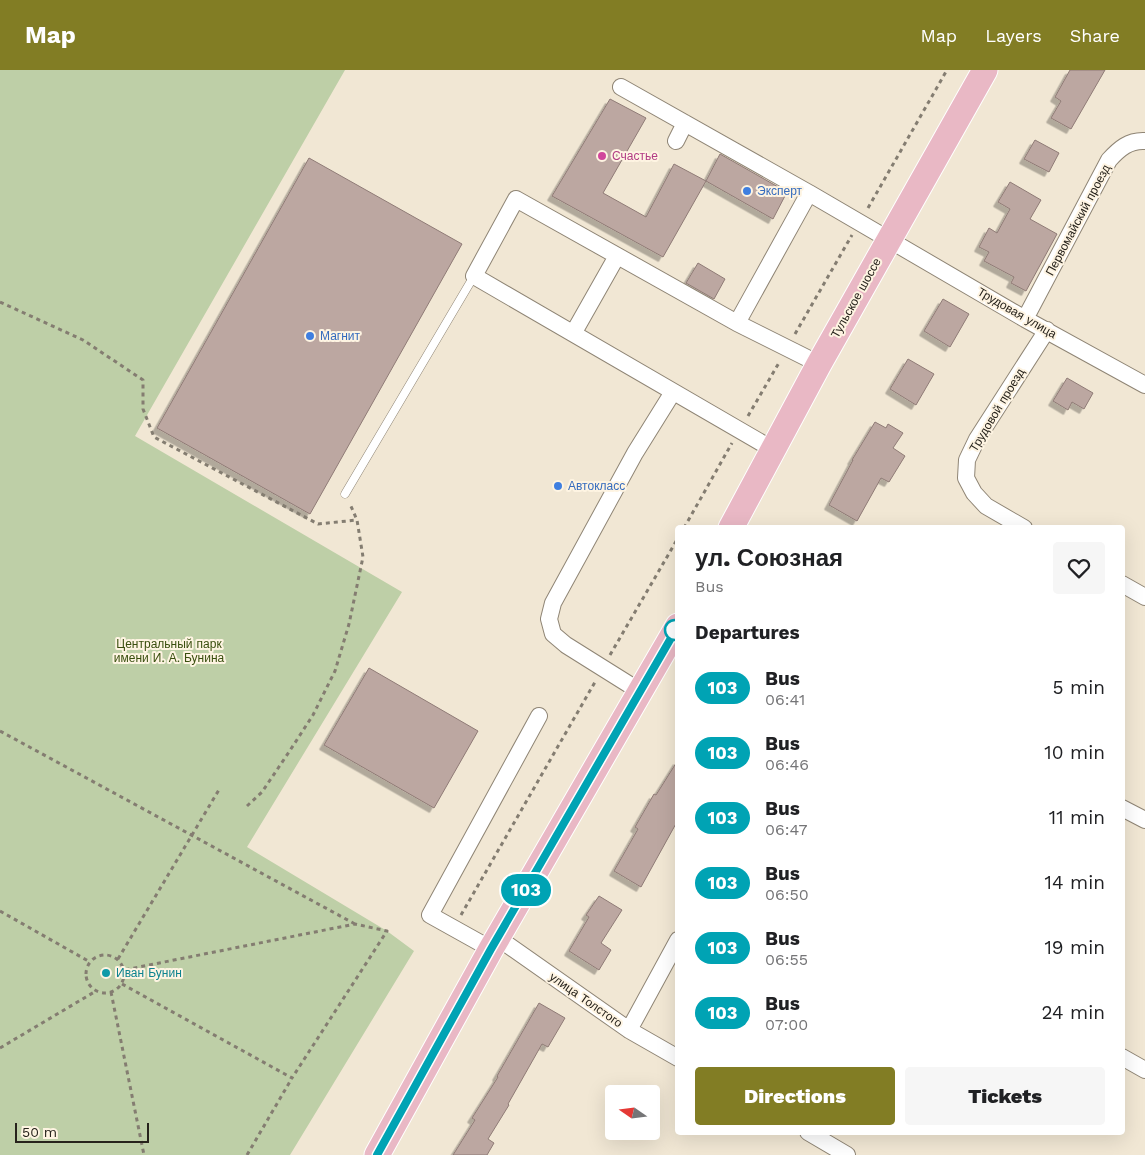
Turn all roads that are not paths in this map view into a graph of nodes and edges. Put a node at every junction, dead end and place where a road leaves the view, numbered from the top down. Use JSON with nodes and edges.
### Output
{"nodes":[{"id":1,"x":985,"y":70,"type":"edge"},
{"id":2,"x":622,"y":88,"type":"dead end"},
{"id":3,"x":685,"y":123,"type":"junction"},
{"id":4,"x":676,"y":141,"type":"dead end"},
{"id":5,"x":1145,"y":141,"type":"edge"},
{"id":6,"x":809,"y":193,"type":"junction"},
{"id":7,"x":889,"y":238,"type":"junction"},
{"id":8,"x":617,"y":256,"type":"junction"},
{"id":9,"x":474,"y":276,"type":"junction"},
{"id":10,"x":1025,"y":319,"type":"junction"},
{"id":11,"x":737,"y":323,"type":"junction"},
{"id":12,"x":1047,"y":330,"type":"junction"},
{"id":13,"x":574,"y":332,"type":"junction"},
{"id":14,"x":819,"y":364,"type":"junction"},
{"id":15,"x":1145,"y":385,"type":"edge"},
{"id":16,"x":673,"y":392,"type":"junction"},
{"id":17,"x":772,"y":449,"type":"junction"},
{"id":18,"x":345,"y":494,"type":"road end"},
{"id":19,"x":733,"y":525,"type":"edge"},
{"id":20,"x":1019,"y":525,"type":"edge"},
{"id":21,"x":1125,"y":586,"type":"edge"},
{"id":22,"x":1145,"y":597,"type":"edge"},
{"id":23,"x":675,"y":631,"type":"edge"},
{"id":24,"x":641,"y":692,"type":"junction"},
{"id":25,"x":539,"y":716,"type":"dead end"},
{"id":26,"x":1125,"y":810,"type":"edge"},
{"id":27,"x":1145,"y":820,"type":"edge"},
{"id":28,"x":494,"y":944,"type":"junction"},
{"id":29,"x":675,"y":946,"type":"edge"},
{"id":30,"x":629,"y":1030,"type":"junction"},
{"id":31,"x":675,"y":1056,"type":"edge"},
{"id":32,"x":1125,"y":1059,"type":"edge"},
{"id":33,"x":1145,"y":1070,"type":"edge"},
{"id":34,"x":813,"y":1135,"type":"edge"},
{"id":35,"x":377,"y":1155,"type":"edge"},
{"id":36,"x":847,"y":1155,"type":"edge"}],
"edges":[{"from":1,"to":7,"type":"main road","name":"Тульское шоссе"},
{"from":2,"to":3,"type":"street","name":"Трудовая улица"},
{"from":3,"to":4,"type":"street"},
{"from":3,"to":6,"type":"street","name":"Трудовая улица"},
{"from":5,"to":10,"type":"street","name":"Первомайский проезд"},
{"from":6,"to":7,"type":"street","name":"Трудовая улица"},
{"from":6,"to":11,"type":"street"},
{"from":7,"to":10,"type":"street","name":"Трудовая улица"},
{"from":7,"to":14,"type":"main road","name":"Тульское шоссе"},
{"from":8,"to":9,"type":"street"},
{"from":8,"to":11,"type":"street"},
{"from":8,"to":13,"type":"street"},
{"from":9,"to":13,"type":"street"},
{"from":9,"to":18,"type":"lane"},
{"from":10,"to":12,"type":"street","name":"Трудовая улица"},
{"from":11,"to":14,"type":"street"},
{"from":12,"to":15,"type":"street","name":"Трудовая улица"},
{"from":12,"to":20,"type":"street","name":"Трудовой проезд"},
{"from":13,"to":16,"type":"street"},
{"from":14,"to":17,"type":"main road","name":"Тульское шоссе"},
{"from":16,"to":17,"type":"street"},
{"from":16,"to":24,"type":"street"},
{"from":17,"to":19,"type":"main road","name":"Тульское шоссе"},
{"from":21,"to":22,"type":"street"},
{"from":23,"to":24,"type":"main road"},
{"from":24,"to":28,"type":"main road"},
{"from":25,"to":28,"type":"street","name":"улица Толстого"},
{"from":26,"to":27,"type":"street"},
{"from":28,"to":30,"type":"street","name":"улица Толстого"},
{"from":28,"to":35,"type":"main road"},
{"from":29,"to":30,"type":"street"},
{"from":30,"to":31,"type":"street","name":"улица Толстого"},
{"from":32,"to":33,"type":"street"},
{"from":34,"to":36,"type":"street"}]}
